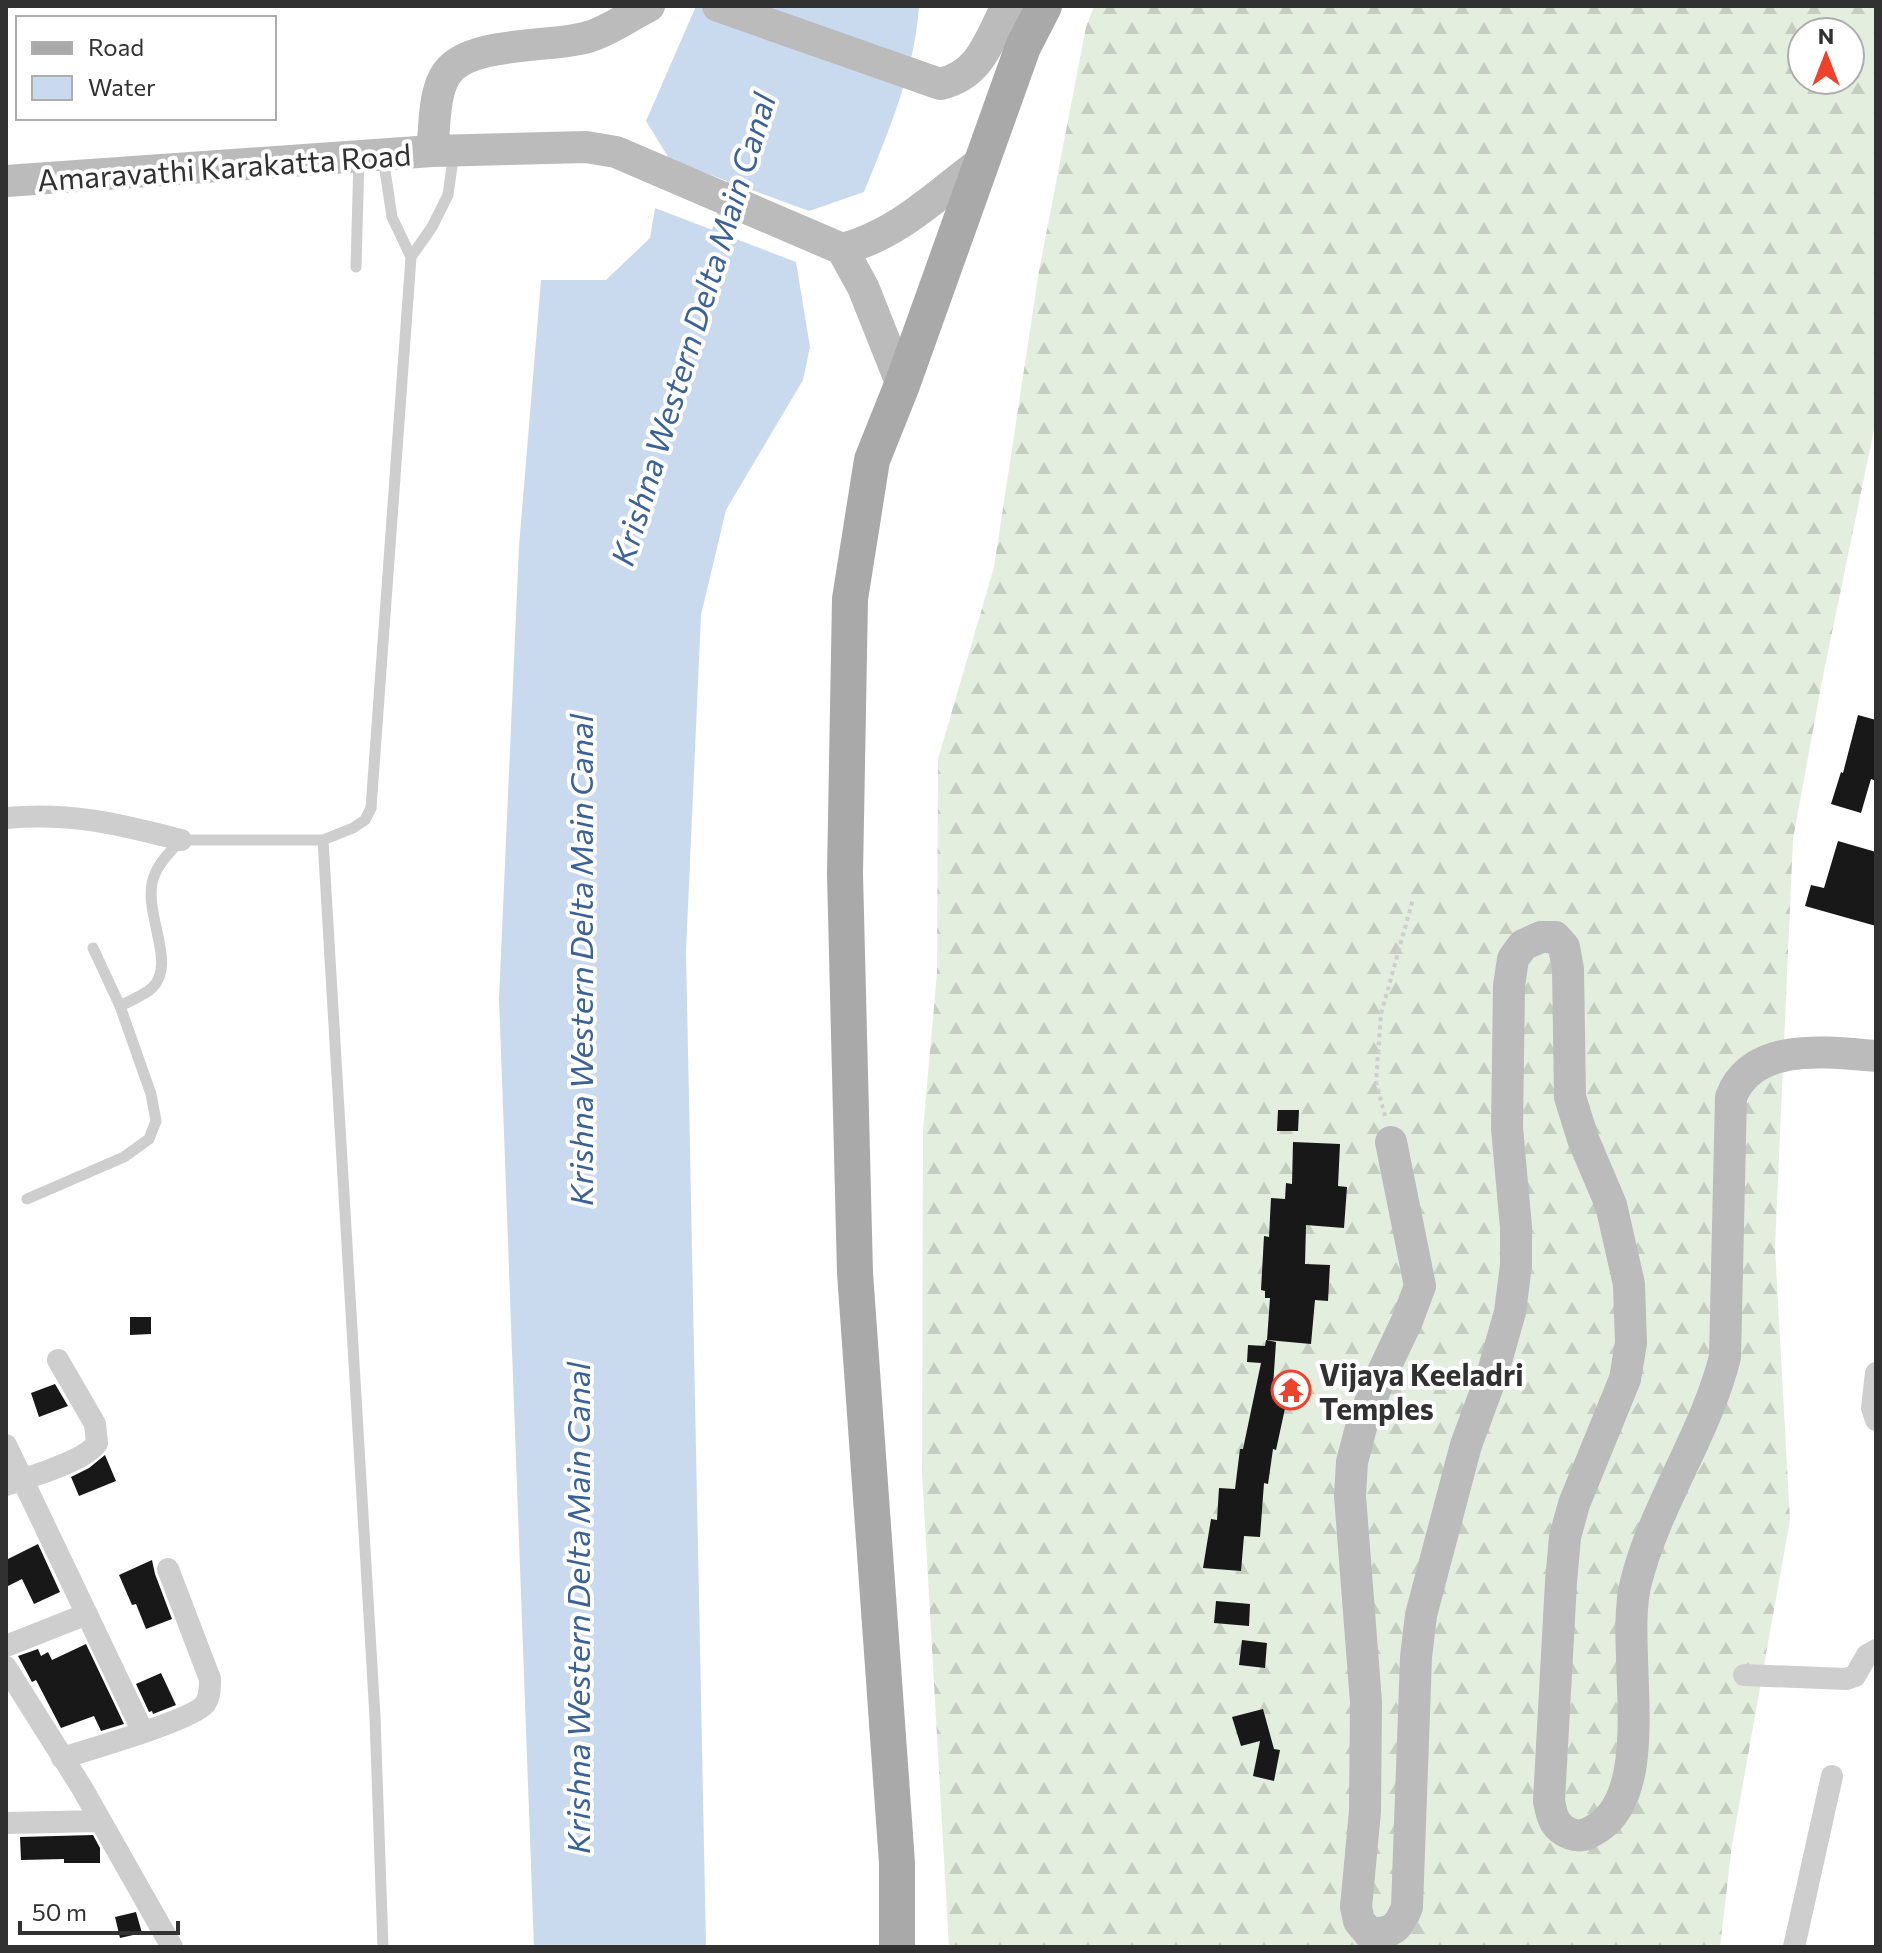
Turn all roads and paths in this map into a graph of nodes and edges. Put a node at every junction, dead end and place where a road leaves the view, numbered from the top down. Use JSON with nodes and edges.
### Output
{"nodes":[{"id":1,"x":649,"y":6,"type":"edge"},
{"id":2,"x":718,"y":6,"type":"edge"},
{"id":3,"x":1007,"y":6,"type":"edge"},
{"id":4,"x":1044,"y":6,"type":"edge"},
{"id":5,"x":443,"y":151,"type":"junction"},
{"id":6,"x":371,"y":156,"type":"junction"},
{"id":7,"x":981,"y":162,"type":"junction"},
{"id":8,"x":6,"y":181,"type":"edge"},
{"id":9,"x":834,"y":246,"type":"junction"},
{"id":10,"x":411,"y":257,"type":"junction"},
{"id":11,"x":356,"y":267,"type":"dead end"},
{"id":12,"x":902,"y":385,"type":"junction"},
{"id":13,"x":6,"y":818,"type":"edge"},
{"id":14,"x":181,"y":840,"type":"junction"},
{"id":15,"x":323,"y":840,"type":"junction"},
{"id":16,"x":1413,"y":899,"type":"dead end"},
{"id":17,"x":93,"y":948,"type":"dead end"},
{"id":18,"x":120,"y":1006,"type":"junction"},
{"id":19,"x":1876,"y":1056,"type":"edge"},
{"id":20,"x":1391,"y":1142,"type":"joint"},
{"id":21,"x":27,"y":1199,"type":"dead end"},
{"id":22,"x":58,"y":1360,"type":"dead end"},
{"id":23,"x":1876,"y":1373,"type":"edge"},
{"id":24,"x":1876,"y":1420,"type":"edge"},
{"id":25,"x":6,"y":1445,"type":"edge"},
{"id":26,"x":14,"y":1483,"type":"edge"},
{"id":27,"x":168,"y":1569,"type":"dead end"},
{"id":28,"x":87,"y":1614,"type":"junction"},
{"id":29,"x":6,"y":1646,"type":"edge"},
{"id":30,"x":1876,"y":1650,"type":"edge"},
{"id":31,"x":6,"y":1667,"type":"edge"},
{"id":32,"x":1744,"y":1675,"type":"dead end"},
{"id":33,"x":13,"y":1692,"type":"edge"},
{"id":34,"x":143,"y":1732,"type":"junction"},
{"id":35,"x":62,"y":1758,"type":"junction"},
{"id":36,"x":1832,"y":1776,"type":"dead end"},
{"id":37,"x":100,"y":1821,"type":"junction"},
{"id":38,"x":6,"y":1823,"type":"edge"},
{"id":39,"x":172,"y":1947,"type":"edge"},
{"id":40,"x":383,"y":1947,"type":"edge"},
{"id":41,"x":897,"y":1947,"type":"edge"},
{"id":42,"x":1794,"y":1947,"type":"edge"}],
"edges":[{"from":1,"to":5,"type":"street","name":"Amaravathi Karakatta Road"},
{"from":2,"to":3,"type":"street"},
{"from":4,"to":7,"type":"main road"},
{"from":5,"to":6,"type":"street","name":"Amaravathi Karakatta Road"},
{"from":5,"to":9,"type":"street"},
{"from":5,"to":10,"type":"lane"},
{"from":6,"to":8,"type":"street","name":"Amaravathi Karakatta Road"},
{"from":6,"to":10,"type":"lane"},
{"from":6,"to":11,"type":"lane"},
{"from":7,"to":9,"type":"street"},
{"from":7,"to":12,"type":"main road"},
{"from":9,"to":12,"type":"street"},
{"from":10,"to":15,"type":"lane"},
{"from":12,"to":41,"type":"main road"},
{"from":13,"to":14,"type":"street"},
{"from":14,"to":15,"type":"lane"},
{"from":14,"to":18,"type":"lane"},
{"from":15,"to":40,"type":"lane"},
{"from":16,"to":20,"type":"path"},
{"from":17,"to":18,"type":"lane"},
{"from":18,"to":21,"type":"lane"},
{"from":19,"to":20,"type":"street"},
{"from":22,"to":26,"type":"street"},
{"from":23,"to":24,"type":"street"},
{"from":25,"to":26,"type":"street"},
{"from":26,"to":28,"type":"street"},
{"from":27,"to":34,"type":"street"},
{"from":28,"to":29,"type":"street"},
{"from":28,"to":34,"type":"street"},
{"from":30,"to":32,"type":"street"},
{"from":31,"to":33,"type":"street"},
{"from":33,"to":35,"type":"street"},
{"from":34,"to":35,"type":"street"},
{"from":35,"to":37,"type":"street"},
{"from":36,"to":42,"type":"street"},
{"from":37,"to":38,"type":"street"},
{"from":37,"to":39,"type":"street"}]}
